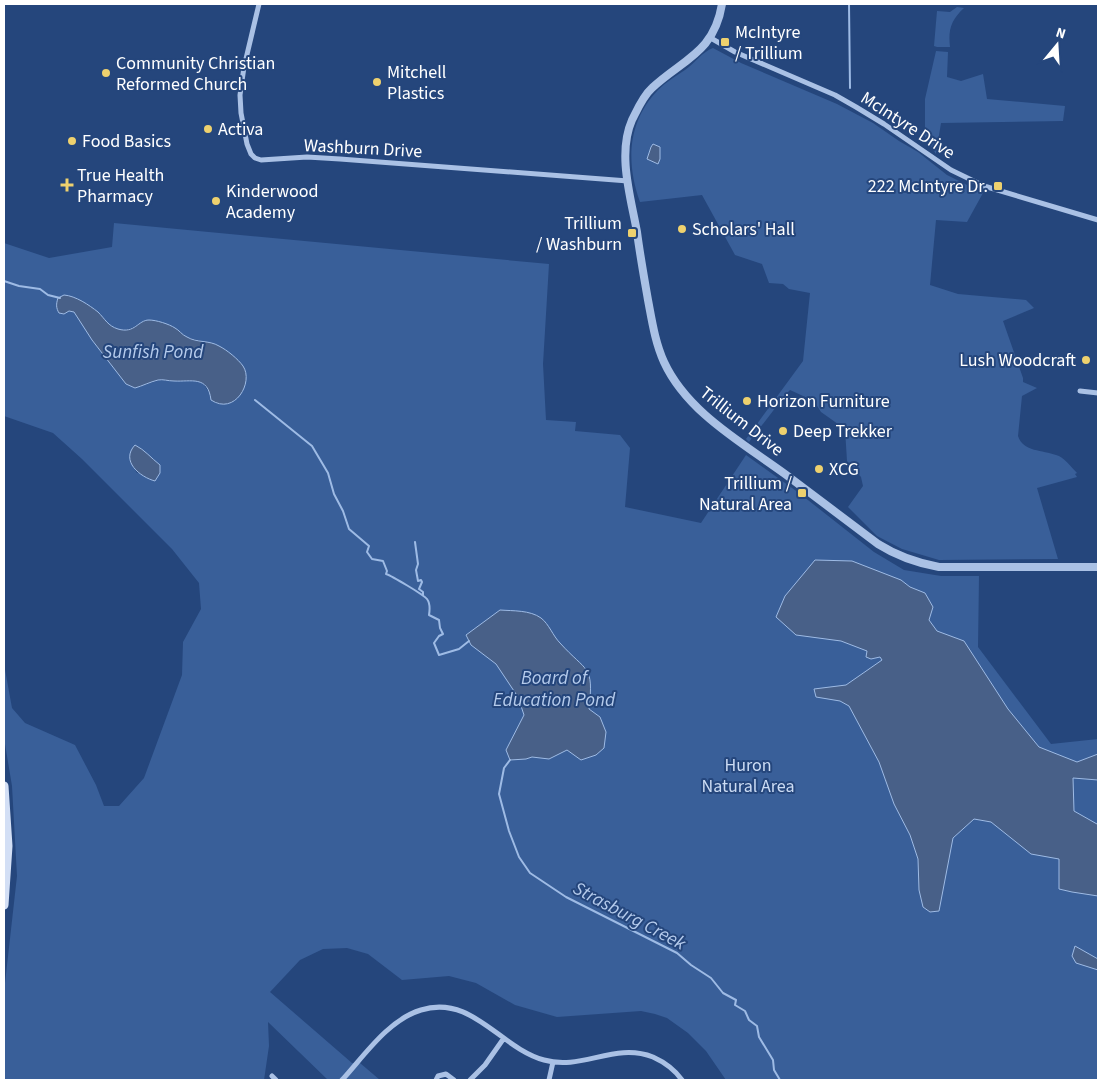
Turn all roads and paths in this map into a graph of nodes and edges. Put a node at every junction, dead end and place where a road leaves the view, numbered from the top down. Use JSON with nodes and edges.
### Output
{"nodes":[{"id":1,"x":258,"y":4,"type":"edge"},
{"id":2,"x":722,"y":4,"type":"edge"},
{"id":3,"x":709,"y":38,"type":"junction"},
{"id":4,"x":628,"y":181,"type":"junction"},
{"id":5,"x":1098,"y":220,"type":"edge"},
{"id":6,"x":1080,"y":391,"type":"dead end"},
{"id":7,"x":1098,"y":393,"type":"edge"},
{"id":8,"x":1098,"y":567,"type":"edge"},
{"id":9,"x":4,"y":786,"type":"edge"},
{"id":10,"x":4,"y":905,"type":"edge"},
{"id":11,"x":504,"y":1038,"type":"junction"},
{"id":12,"x":553,"y":1062,"type":"junction"},
{"id":13,"x":342,"y":1080,"type":"edge"},
{"id":14,"x":436,"y":1080,"type":"edge"},
{"id":15,"x":454,"y":1080,"type":"edge"},
{"id":16,"x":470,"y":1080,"type":"edge"},
{"id":17,"x":549,"y":1080,"type":"edge"},
{"id":18,"x":682,"y":1080,"type":"edge"}],
"edges":[{"from":1,"to":4,"type":"street","name":"Washburn Drive"},
{"from":2,"to":3,"type":"street","name":"Trillium Drive"},
{"from":3,"to":4,"type":"street","name":"Trillium Drive"},
{"from":3,"to":5,"type":"street","name":"McIntyre Drive"},
{"from":4,"to":8,"type":"street","name":"Trillium Drive"},
{"from":6,"to":7,"type":"street"},
{"from":9,"to":10,"type":"main road"},
{"from":11,"to":12,"type":"street"},
{"from":11,"to":13,"type":"street"},
{"from":11,"to":16,"type":"street"},
{"from":12,"to":17,"type":"street"},
{"from":12,"to":18,"type":"street"},
{"from":14,"to":15,"type":"street"}]}
